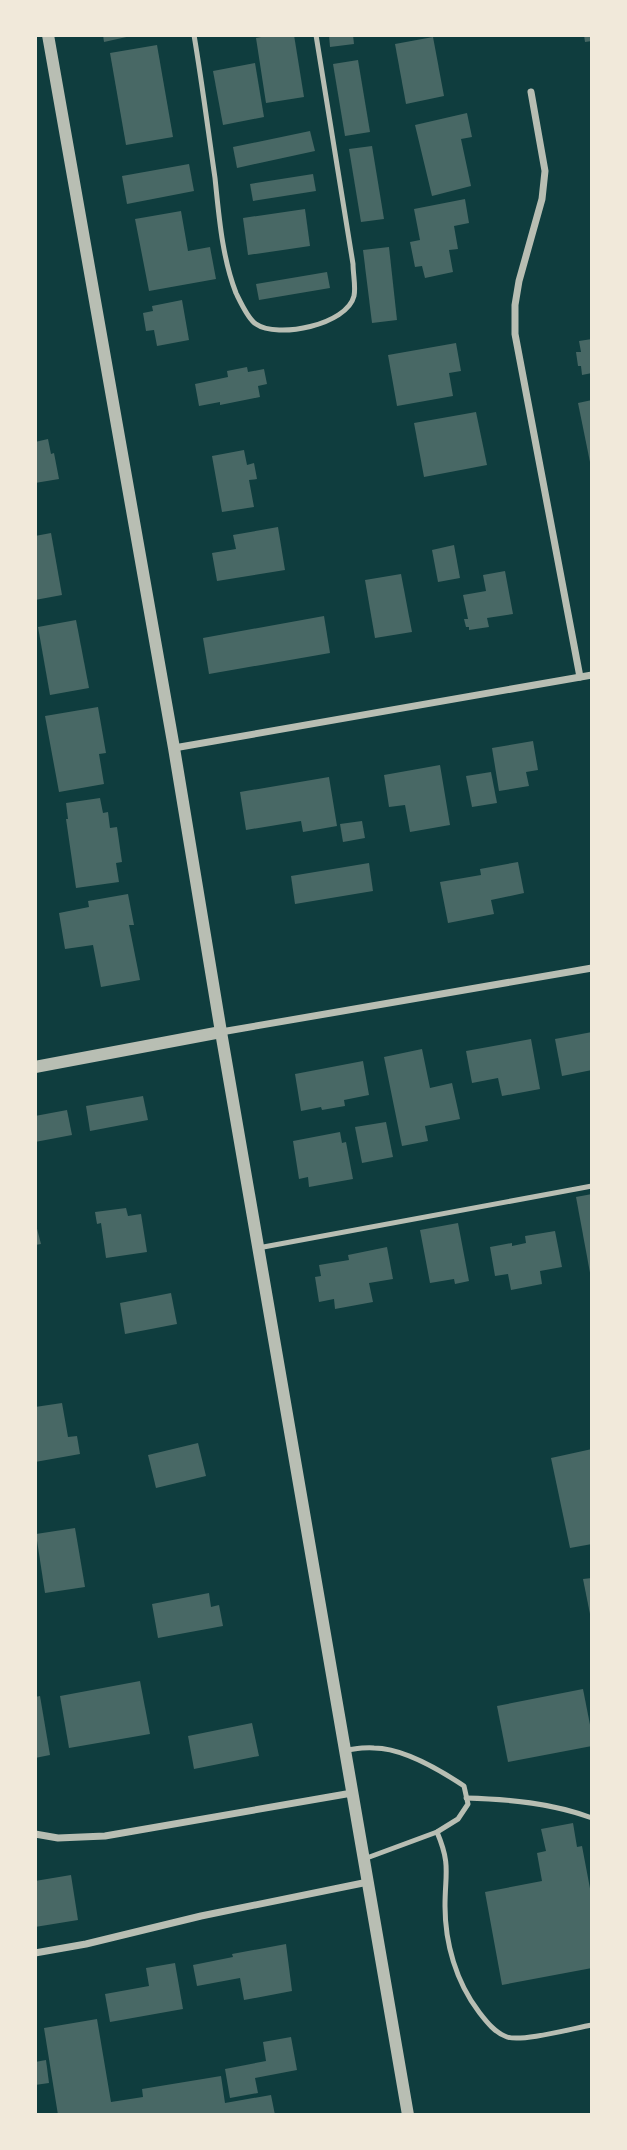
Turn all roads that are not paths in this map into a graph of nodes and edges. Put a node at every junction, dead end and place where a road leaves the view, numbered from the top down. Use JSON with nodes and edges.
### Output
{"nodes":[{"id":1,"x":48,"y":35,"type":"edge"},
{"id":2,"x":194,"y":35,"type":"edge"},
{"id":3,"x":316,"y":35,"type":"edge"},
{"id":4,"x":531,"y":92,"type":"dead end"},
{"id":5,"x":592,"y":675,"type":"edge"},
{"id":6,"x":580,"y":677,"type":"junction"},
{"id":7,"x":174,"y":747,"type":"junction"},
{"id":8,"x":592,"y":968,"type":"edge"},
{"id":9,"x":221,"y":1032,"type":"junction"},
{"id":10,"x":35,"y":1066,"type":"edge"},
{"id":11,"x":592,"y":1186,"type":"edge"},
{"id":12,"x":258,"y":1248,"type":"junction"},
{"id":13,"x":345,"y":1750,"type":"junction"},
{"id":14,"x":352,"y":1793,"type":"junction"},
{"id":15,"x":466,"y":1798,"type":"junction"},
{"id":16,"x":592,"y":1818,"type":"edge"},
{"id":17,"x":437,"y":1832,"type":"junction"},
{"id":18,"x":35,"y":1835,"type":"edge"},
{"id":19,"x":364,"y":1860,"type":"junction"},
{"id":20,"x":368,"y":1882,"type":"junction"},
{"id":21,"x":35,"y":1952,"type":"edge"},
{"id":22,"x":592,"y":2025,"type":"edge"},
{"id":23,"x":408,"y":2115,"type":"edge"}],
"edges":[{"from":1,"to":7,"type":"street"},
{"from":2,"to":3,"type":"lane"},
{"from":4,"to":6,"type":"street"},
{"from":5,"to":6,"type":"street"},
{"from":6,"to":7,"type":"street"},
{"from":7,"to":9,"type":"street"},
{"from":8,"to":9,"type":"street"},
{"from":9,"to":10,"type":"street"},
{"from":9,"to":12,"type":"street"},
{"from":11,"to":12,"type":"lane"},
{"from":12,"to":13,"type":"street"},
{"from":13,"to":14,"type":"street"},
{"from":13,"to":15,"type":"lane"},
{"from":14,"to":18,"type":"street"},
{"from":14,"to":19,"type":"street"},
{"from":15,"to":16,"type":"lane"},
{"from":15,"to":17,"type":"lane"},
{"from":17,"to":19,"type":"lane"},
{"from":17,"to":22,"type":"lane"},
{"from":19,"to":20,"type":"street"},
{"from":20,"to":21,"type":"street"},
{"from":20,"to":23,"type":"street"}]}
